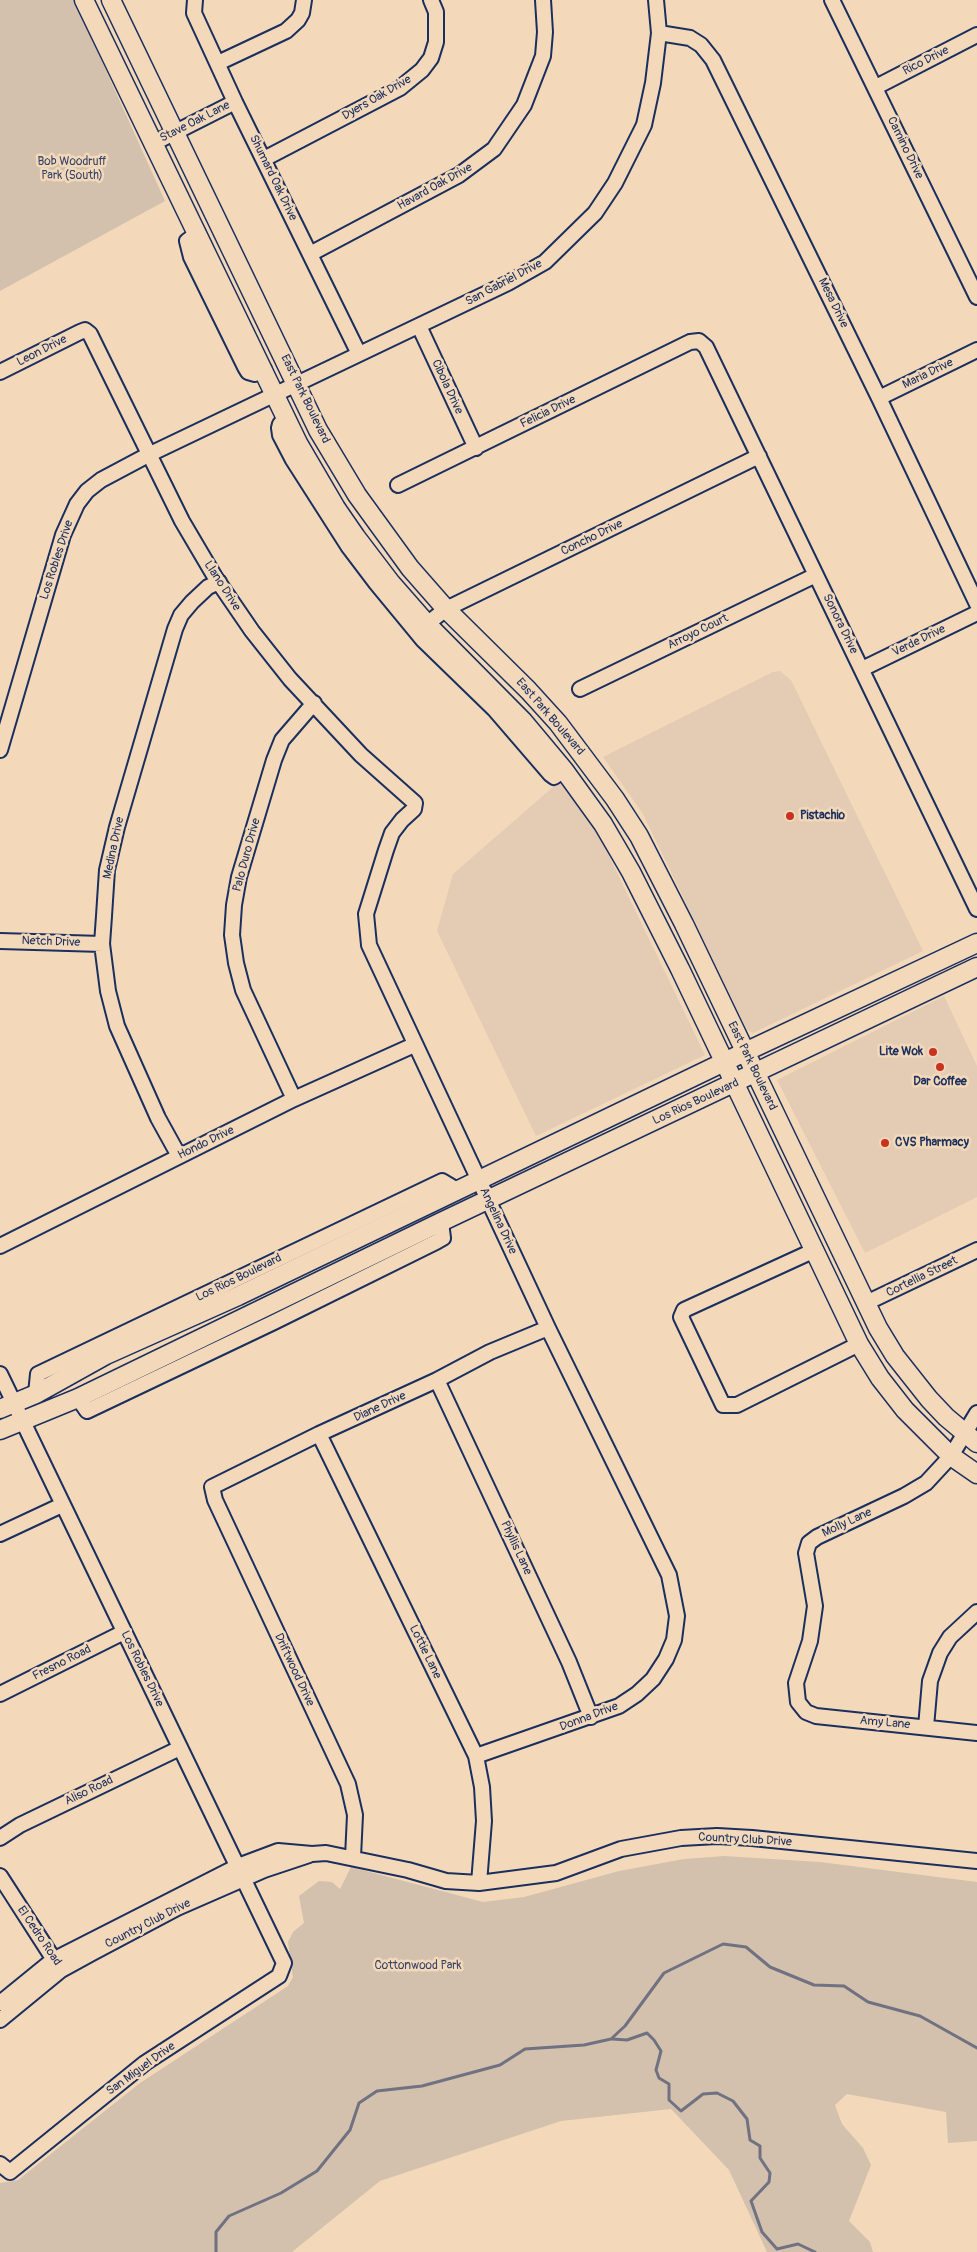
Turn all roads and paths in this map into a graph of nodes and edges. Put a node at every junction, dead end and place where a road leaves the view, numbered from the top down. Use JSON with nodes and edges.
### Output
{"nodes":[{"id":1,"x":84,"y":0,"type":"edge"},
{"id":2,"x":111,"y":0,"type":"edge"},
{"id":3,"x":195,"y":0,"type":"edge"},
{"id":4,"x":304,"y":0,"type":"edge"},
{"id":5,"x":431,"y":0,"type":"edge"},
{"id":6,"x":543,"y":0,"type":"edge"},
{"id":7,"x":656,"y":0,"type":"edge"},
{"id":8,"x":832,"y":0,"type":"edge"},
{"id":9,"x":659,"y":32,"type":"junction"},
{"id":10,"x":977,"y":35,"type":"edge"},
{"id":11,"x":218,"y":63,"type":"junction"},
{"id":12,"x":876,"y":87,"type":"junction"},
{"id":13,"x":235,"y":102,"type":"junction"},
{"id":14,"x":175,"y":132,"type":"junction"},
{"id":15,"x":154,"y":143,"type":"junction"},
{"id":16,"x":264,"y":159,"type":"junction"},
{"id":17,"x":310,"y":254,"type":"junction"},
{"id":18,"x":977,"y":297,"type":"edge"},
{"id":19,"x":419,"y":326,"type":"junction"},
{"id":20,"x":85,"y":330,"type":"joint"},
{"id":21,"x":699,"y":341,"type":"joint"},
{"id":22,"x":977,"y":350,"type":"edge"},
{"id":23,"x":359,"y":354,"type":"junction"},
{"id":24,"x":0,"y":372,"type":"edge"},
{"id":25,"x":296,"y":384,"type":"junction"},
{"id":26,"x":276,"y":394,"type":"junction"},
{"id":27,"x":879,"y":398,"type":"junction"},
{"id":28,"x":286,"y":418,"type":"junction"},
{"id":29,"x":476,"y":448,"type":"junction"},
{"id":30,"x":148,"y":455,"type":"junction"},
{"id":31,"x":759,"y":456,"type":"junction"},
{"id":32,"x":398,"y":485,"type":"dead end"},
{"id":33,"x":816,"y":575,"type":"junction"},
{"id":34,"x":219,"y":582,"type":"junction"},
{"id":35,"x":977,"y":604,"type":"edge"},
{"id":36,"x":446,"y":609,"type":"junction"},
{"id":37,"x":977,"y":613,"type":"edge"},
{"id":38,"x":427,"y":624,"type":"junction"},
{"id":39,"x":862,"y":669,"type":"junction"},
{"id":40,"x":580,"y":689,"type":"dead end"},
{"id":41,"x":314,"y":703,"type":"junction"},
{"id":42,"x":0,"y":750,"type":"edge"},
{"id":43,"x":564,"y":770,"type":"junction"},
{"id":44,"x":414,"y":803,"type":"joint"},
{"id":45,"x":639,"y":836,"type":"junction"},
{"id":46,"x":618,"y":849,"type":"junction"},
{"id":47,"x":977,"y":909,"type":"edge"},
{"id":48,"x":0,"y":941,"type":"edge"},
{"id":49,"x":977,"y":943,"type":"edge"},
{"id":50,"x":102,"y":944,"type":"junction"},
{"id":51,"x":977,"y":967,"type":"edge"},
{"id":52,"x":888,"y":983,"type":"junction"},
{"id":53,"x":899,"y":1004,"type":"junction"},
{"id":54,"x":414,"y":1045,"type":"junction"},
{"id":55,"x":745,"y":1052,"type":"junction"},
{"id":56,"x":724,"y":1062,"type":"junction"},
{"id":57,"x":756,"y":1074,"type":"junction"},
{"id":58,"x":734,"y":1084,"type":"junction"},
{"id":59,"x":294,"y":1099,"type":"junction"},
{"id":60,"x":590,"y":1127,"type":"junction"},
{"id":61,"x":596,"y":1149,"type":"junction"},
{"id":62,"x":179,"y":1156,"type":"junction"},
{"id":63,"x":479,"y":1180,"type":"junction"},
{"id":64,"x":488,"y":1200,"type":"junction"},
{"id":65,"x":834,"y":1239,"type":"junction"},
{"id":66,"x":0,"y":1246,"type":"edge"},
{"id":67,"x":815,"y":1250,"type":"junction"},
{"id":68,"x":977,"y":1250,"type":"edge"},
{"id":69,"x":866,"y":1303,"type":"junction"},
{"id":70,"x":548,"y":1328,"type":"junction"},
{"id":71,"x":859,"y":1344,"type":"junction"},
{"id":72,"x":0,"y":1374,"type":"edge"},
{"id":73,"x":437,"y":1380,"type":"junction"},
{"id":74,"x":7,"y":1406,"type":"edge"},
{"id":75,"x":977,"y":1413,"type":"edge"},
{"id":76,"x":22,"y":1422,"type":"junction"},
{"id":77,"x":0,"y":1430,"type":"edge"},
{"id":78,"x":320,"y":1434,"type":"junction"},
{"id":79,"x":971,"y":1438,"type":"edge"},
{"id":80,"x":951,"y":1456,"type":"junction"},
{"id":81,"x":977,"y":1474,"type":"edge"},
{"id":82,"x":212,"y":1487,"type":"joint"},
{"id":83,"x":62,"y":1505,"type":"junction"},
{"id":84,"x":0,"y":1534,"type":"edge"},
{"id":85,"x":977,"y":1612,"type":"edge"},
{"id":86,"x":124,"y":1632,"type":"junction"},
{"id":87,"x":674,"y":1640,"type":"joint"},
{"id":88,"x":0,"y":1694,"type":"edge"},
{"id":89,"x":798,"y":1702,"type":"joint"},
{"id":90,"x":591,"y":1717,"type":"junction"},
{"id":91,"x":926,"y":1727,"type":"junction"},
{"id":92,"x":977,"y":1733,"type":"edge"},
{"id":93,"x":180,"y":1748,"type":"junction"},
{"id":94,"x":476,"y":1756,"type":"junction"},
{"id":95,"x":0,"y":1838,"type":"edge"},
{"id":96,"x":312,"y":1854,"type":"junction"},
{"id":97,"x":353,"y":1857,"type":"junction"},
{"id":98,"x":977,"y":1861,"type":"edge"},
{"id":99,"x":238,"y":1866,"type":"junction"},
{"id":100,"x":0,"y":1876,"type":"edge"},
{"id":101,"x":244,"y":1879,"type":"junction"},
{"id":102,"x":479,"y":1883,"type":"junction"},
{"id":103,"x":284,"y":1963,"type":"joint"},
{"id":104,"x":57,"y":1965,"type":"junction"},
{"id":105,"x":0,"y":2004,"type":"edge"},
{"id":106,"x":0,"y":2020,"type":"edge"},
{"id":107,"x":0,"y":2164,"type":"edge"}],
"edges":[{"from":1,"to":15,"type":"main road","name":"East Park Boulevard"},
{"from":2,"to":14,"type":"main road","name":"East Park Boulevard"},
{"from":3,"to":11,"type":"street","name":"Shumard Oak Drive"},
{"from":4,"to":11,"type":"street"},
{"from":5,"to":16,"type":"street","name":"Dyers Oak Drive"},
{"from":6,"to":17,"type":"street","name":"Havard Oak Drive"},
{"from":7,"to":9,"type":"street","name":"San Gabriel Drive"},
{"from":8,"to":12,"type":"street","name":"Camino Drive"},
{"from":9,"to":19,"type":"street","name":"San Gabriel Drive"},
{"from":9,"to":27,"type":"street","name":"Mesa Drive"},
{"from":10,"to":12,"type":"street","name":"Rico Drive"},
{"from":11,"to":13,"type":"street","name":"Shumard Oak Drive"},
{"from":12,"to":18,"type":"street","name":"Camino Drive"},
{"from":13,"to":14,"type":"street","name":"Stave Oak Lane"},
{"from":13,"to":16,"type":"street","name":"Shumard Oak Drive"},
{"from":14,"to":15,"type":"street","name":"Stave Oak Lane"},
{"from":14,"to":25,"type":"main road","name":"East Park Boulevard"},
{"from":15,"to":26,"type":"main road","name":"East Park Boulevard"},
{"from":16,"to":17,"type":"street","name":"Shumard Oak Drive"},
{"from":17,"to":23,"type":"street","name":"Shumard Oak Drive"},
{"from":19,"to":23,"type":"street","name":"San Gabriel Drive"},
{"from":19,"to":29,"type":"street","name":"Cibola Drive"},
{"from":20,"to":24,"type":"street","name":"Leon Drive"},
{"from":20,"to":30,"type":"street","name":"Llano Drive"},
{"from":21,"to":29,"type":"street","name":"Felicia Drive"},
{"from":21,"to":31,"type":"street","name":"Sonora Drive"},
{"from":22,"to":27,"type":"street","name":"Maria Drive"},
{"from":23,"to":25,"type":"street","name":"San Gabriel Drive"},
{"from":25,"to":26,"type":"street","name":"San Gabriel Drive"},
{"from":25,"to":36,"type":"main road","name":"East Park Boulevard"},
{"from":26,"to":28,"type":"main road","name":"East Park Boulevard"},
{"from":26,"to":30,"type":"street","name":"Los Robles Drive"},
{"from":27,"to":35,"type":"street","name":"Mesa Drive"},
{"from":28,"to":38,"type":"main road","name":"East Park Boulevard"},
{"from":28,"to":43,"type":"street","name":"East Park Boulevard"},
{"from":29,"to":32,"type":"street","name":"Felicia Drive"},
{"from":30,"to":34,"type":"street","name":"Llano Drive"},
{"from":30,"to":42,"type":"street","name":"Los Robles Drive"},
{"from":31,"to":33,"type":"street","name":"Sonora Drive"},
{"from":31,"to":36,"type":"street","name":"Concho Drive"},
{"from":33,"to":39,"type":"street","name":"Sonora Drive"},
{"from":33,"to":40,"type":"street","name":"Arroyo Court"},
{"from":34,"to":41,"type":"street","name":"Llano Drive"},
{"from":34,"to":50,"type":"street","name":"Medina Drive"},
{"from":36,"to":38,"type":"street","name":"Concho Drive"},
{"from":36,"to":45,"type":"main road","name":"East Park Boulevard"},
{"from":37,"to":39,"type":"street","name":"Verde Drive"},
{"from":38,"to":43,"type":"main road","name":"East Park Boulevard"},
{"from":39,"to":47,"type":"street","name":"Sonora Drive"},
{"from":41,"to":44,"type":"street","name":"Llano Drive"},
{"from":41,"to":59,"type":"street","name":"Palo Duro Drive"},
{"from":43,"to":46,"type":"main road","name":"East Park Boulevard"},
{"from":44,"to":54,"type":"street","name":"Angelina Drive"},
{"from":45,"to":46,"type":"main road"},
{"from":45,"to":55,"type":"main road","name":"East Park Boulevard"},
{"from":46,"to":56,"type":"main road","name":"East Park Boulevard"},
{"from":48,"to":50,"type":"street","name":"Netch Drive"},
{"from":49,"to":52,"type":"main road","name":"Los Rios Boulevard"},
{"from":50,"to":62,"type":"street","name":"Medina Drive"},
{"from":51,"to":53,"type":"main road","name":"Los Rios Boulevard"},
{"from":52,"to":53,"type":"main road"},
{"from":52,"to":55,"type":"main road","name":"Los Rios Boulevard"},
{"from":53,"to":57,"type":"main road","name":"Los Rios Boulevard"},
{"from":54,"to":59,"type":"street","name":"Hondo Drive"},
{"from":54,"to":63,"type":"street","name":"Angelina Drive"},
{"from":55,"to":56,"type":"main road","name":"Los Rios Boulevard"},
{"from":55,"to":57,"type":"main road","name":"East Park Boulevard"},
{"from":56,"to":58,"type":"main road","name":"East Park Boulevard"},
{"from":56,"to":60,"type":"main road","name":"Los Rios Boulevard"},
{"from":57,"to":58,"type":"main road","name":"Los Rios Boulevard"},
{"from":57,"to":65,"type":"main road","name":"East Park Boulevard"},
{"from":58,"to":61,"type":"main road","name":"Los Rios Boulevard"},
{"from":58,"to":67,"type":"main road","name":"East Park Boulevard"},
{"from":59,"to":62,"type":"street","name":"Hondo Drive"},
{"from":60,"to":61,"type":"main road"},
{"from":60,"to":63,"type":"main road","name":"Los Rios Boulevard"},
{"from":61,"to":64,"type":"main road","name":"Los Rios Boulevard"},
{"from":62,"to":66,"type":"street","name":"Hondo Drive"},
{"from":63,"to":64,"type":"street","name":"Angelina Drive"},
{"from":63,"to":74,"type":"main road","name":"Los Rios Boulevard"},
{"from":64,"to":70,"type":"street","name":"Angelina Drive"},
{"from":64,"to":76,"type":"main road","name":"Los Rios Boulevard"},
{"from":65,"to":67,"type":"main road"},
{"from":65,"to":69,"type":"main road","name":"East Park Boulevard"},
{"from":67,"to":71,"type":"main road","name":"East Park Boulevard"},
{"from":67,"to":71,"type":"street"},
{"from":68,"to":69,"type":"street","name":"Cortellia Street"},
{"from":69,"to":79,"type":"main road","name":"East Park Boulevard"},
{"from":70,"to":73,"type":"street","name":"Diane Drive"},
{"from":70,"to":87,"type":"street","name":"Angelina Drive"},
{"from":71,"to":80,"type":"main road","name":"East Park Boulevard"},
{"from":72,"to":74,"type":"street","name":"Los Robles Drive"},
{"from":73,"to":78,"type":"street","name":"Diane Drive"},
{"from":73,"to":90,"type":"street","name":"Phyllis Lane"},
{"from":74,"to":76,"type":"street","name":"Los Robles Drive"},
{"from":75,"to":79,"type":"street","name":"Molly Lane"},
{"from":76,"to":77,"type":"main road","name":"Los Rios Boulevard"},
{"from":76,"to":83,"type":"street","name":"Los Robles Drive"},
{"from":78,"to":82,"type":"street","name":"Diane Drive"},
{"from":78,"to":94,"type":"street","name":"Lottie Lane"},
{"from":79,"to":80,"type":"street","name":"Molly Lane"},
{"from":80,"to":81,"type":"main road","name":"East Park Boulevard"},
{"from":80,"to":89,"type":"street","name":"Molly Lane"},
{"from":82,"to":97,"type":"street","name":"Driftwood Drive"},
{"from":83,"to":84,"type":"street"},
{"from":83,"to":86,"type":"street","name":"Los Robles Drive"},
{"from":85,"to":91,"type":"street"},
{"from":86,"to":88,"type":"street","name":"Fresno Road"},
{"from":86,"to":93,"type":"street","name":"Los Robles Drive"},
{"from":87,"to":90,"type":"street","name":"Donna Drive"},
{"from":89,"to":91,"type":"street","name":"Amy Lane"},
{"from":90,"to":94,"type":"street","name":"Donna Drive"},
{"from":91,"to":92,"type":"street","name":"Amy Lane"},
{"from":93,"to":95,"type":"street","name":"Aliso Road"},
{"from":93,"to":99,"type":"street","name":"Los Robles Drive"},
{"from":94,"to":102,"type":"street","name":"Lottie Lane"},
{"from":96,"to":97,"type":"street","name":"Country Club Drive"},
{"from":96,"to":99,"type":"street","name":"Country Club Drive"},
{"from":96,"to":101,"type":"street","name":"Country Club Drive"},
{"from":97,"to":102,"type":"street","name":"Country Club Drive"},
{"from":98,"to":102,"type":"street","name":"Country Club Drive"},
{"from":99,"to":101,"type":"street","name":"Los Robles Drive"},
{"from":99,"to":104,"type":"street","name":"Country Club Drive"},
{"from":100,"to":104,"type":"street","name":"El Cedro Road"},
{"from":101,"to":103,"type":"street","name":"Los Robles Drive"},
{"from":101,"to":104,"type":"street","name":"Country Club Drive"},
{"from":103,"to":107,"type":"street","name":"San Miguel Drive"},
{"from":104,"to":105,"type":"street","name":"Country Club Drive"},
{"from":104,"to":106,"type":"street","name":"Country Club Drive"}]}
